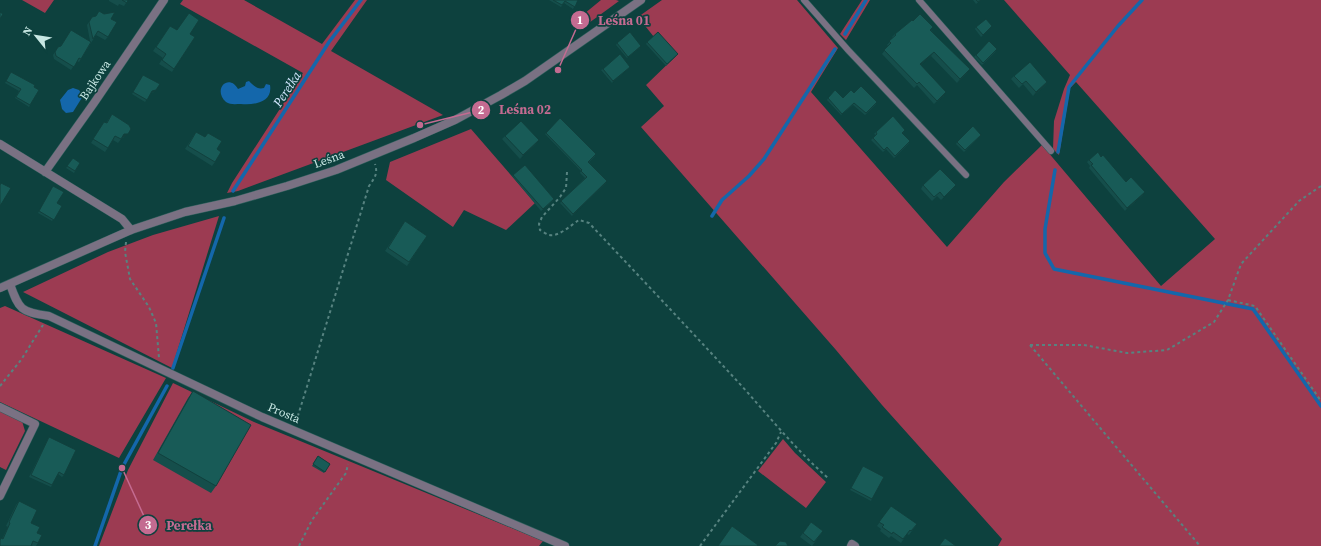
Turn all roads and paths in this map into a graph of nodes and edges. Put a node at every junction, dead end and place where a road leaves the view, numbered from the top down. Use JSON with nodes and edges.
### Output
{"nodes":[{"id":1,"x":164,"y":0,"type":"edge"},
{"id":2,"x":641,"y":0,"type":"edge"},
{"id":3,"x":804,"y":0,"type":"edge"},
{"id":4,"x":919,"y":0,"type":"edge"},
{"id":5,"x":0,"y":144,"type":"edge"},
{"id":6,"x":1051,"y":151,"type":"dead end"},
{"id":7,"x":375,"y":163,"type":"dead end"},
{"id":8,"x":45,"y":172,"type":"junction"},
{"id":9,"x":567,"y":172,"type":"dead end"},
{"id":10,"x":966,"y":175,"type":"dead end"},
{"id":11,"x":1321,"y":186,"type":"edge"},
{"id":12,"x":132,"y":230,"type":"junction"},
{"id":13,"x":127,"y":240,"type":"dead end"},
{"id":14,"x":10,"y":284,"type":"junction"},
{"id":15,"x":0,"y":288,"type":"edge"},
{"id":16,"x":1228,"y":300,"type":"junction"},
{"id":17,"x":49,"y":316,"type":"junction"},
{"id":18,"x":166,"y":372,"type":"junction"},
{"id":19,"x":0,"y":386,"type":"edge"},
{"id":20,"x":1321,"y":401,"type":"edge"},
{"id":21,"x":0,"y":407,"type":"edge"},
{"id":22,"x":294,"y":431,"type":"junction"},
{"id":23,"x":781,"y":432,"type":"junction"},
{"id":24,"x":350,"y":455,"type":"junction"},
{"id":25,"x":828,"y":478,"type":"dead end"},
{"id":26,"x":0,"y":496,"type":"edge"},
{"id":27,"x":299,"y":546,"type":"edge"},
{"id":28,"x":565,"y":546,"type":"edge"},
{"id":29,"x":700,"y":546,"type":"edge"},
{"id":30,"x":851,"y":546,"type":"edge"},
{"id":31,"x":855,"y":546,"type":"edge"},
{"id":32,"x":1200,"y":546,"type":"edge"}],
"edges":[{"from":1,"to":8,"type":"street","name":"Bajkowa"},
{"from":2,"to":12,"type":"street","name":"Leśna"},
{"from":3,"to":10,"type":"lane"},
{"from":4,"to":6,"type":"lane"},
{"from":5,"to":8,"type":"street"},
{"from":7,"to":22,"type":"path"},
{"from":8,"to":12,"type":"street"},
{"from":9,"to":23,"type":"path"},
{"from":11,"to":16,"type":"path"},
{"from":12,"to":14,"type":"street","name":"Leśna"},
{"from":13,"to":18,"type":"path"},
{"from":14,"to":15,"type":"street","name":"Leśna"},
{"from":14,"to":17,"type":"street","name":"Prosta"},
{"from":16,"to":20,"type":"path"},
{"from":16,"to":32,"type":"path"},
{"from":17,"to":18,"type":"street","name":"Prosta"},
{"from":17,"to":19,"type":"path"},
{"from":18,"to":22,"type":"street","name":"Prosta"},
{"from":21,"to":26,"type":"street"},
{"from":22,"to":24,"type":"street","name":"Prosta"},
{"from":23,"to":25,"type":"path"},
{"from":23,"to":29,"type":"path"},
{"from":24,"to":27,"type":"path"},
{"from":24,"to":28,"type":"street","name":"Prosta"},
{"from":30,"to":31,"type":"street"}]}
